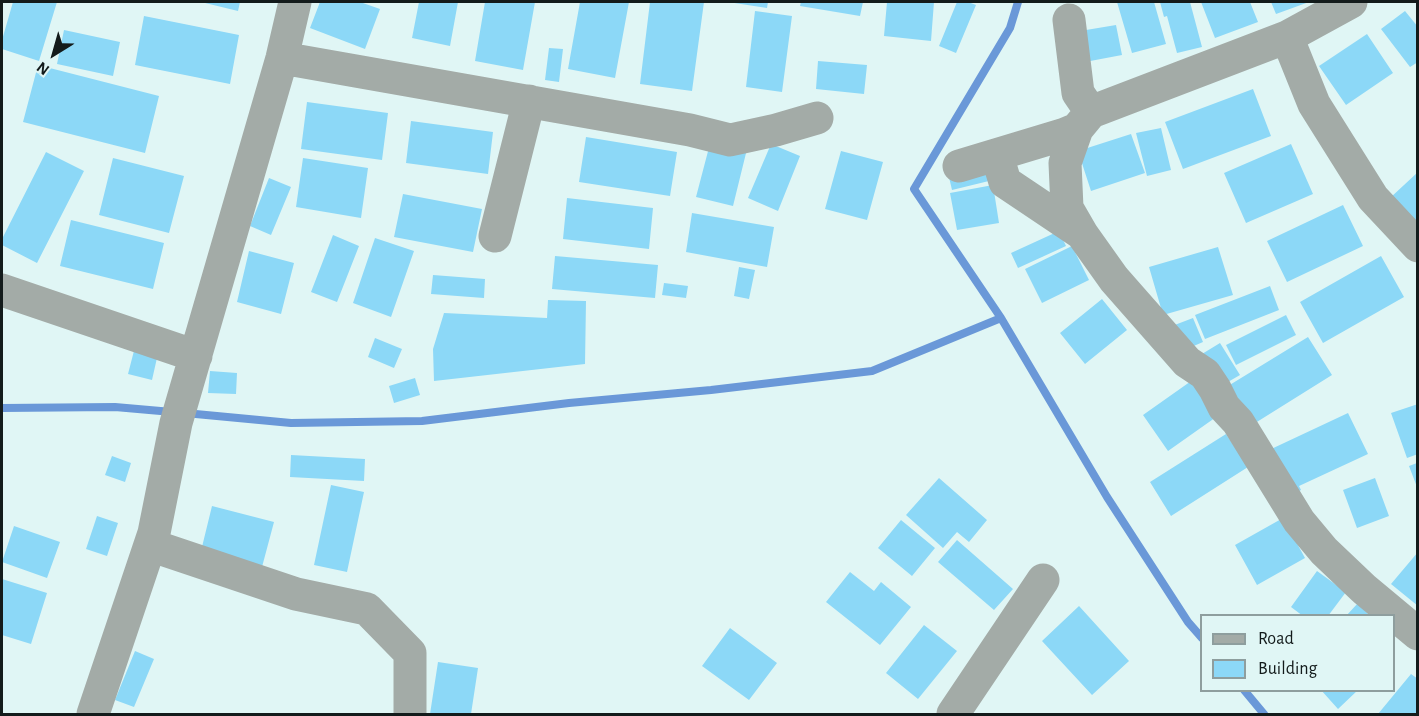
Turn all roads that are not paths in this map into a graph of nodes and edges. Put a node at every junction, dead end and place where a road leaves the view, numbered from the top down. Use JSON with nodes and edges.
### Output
{"nodes":[{"id":1,"x":295,"y":2,"type":"edge"},
{"id":2,"x":1351,"y":2,"type":"edge"},
{"id":3,"x":1069,"y":20,"type":"dead end"},
{"id":4,"x":1287,"y":37,"type":"junction"},
{"id":5,"x":282,"y":58,"type":"junction"},
{"id":6,"x":529,"y":101,"type":"junction"},
{"id":7,"x":817,"y":118,"type":"dead end"},
{"id":8,"x":1084,"y":121,"type":"junction"},
{"id":9,"x":997,"y":155,"type":"junction"},
{"id":10,"x":959,"y":166,"type":"dead end"},
{"id":11,"x":1082,"y":234,"type":"junction"},
{"id":12,"x":495,"y":236,"type":"dead end"},
{"id":13,"x":1418,"y":246,"type":"edge"},
{"id":14,"x":2,"y":290,"type":"edge"},
{"id":15,"x":196,"y":356,"type":"junction"},
{"id":16,"x":150,"y":545,"type":"junction"},
{"id":17,"x":1043,"y":580,"type":"dead end"},
{"id":18,"x":1394,"y":614,"type":"edge"},
{"id":19,"x":1395,"y":615,"type":"edge"},
{"id":20,"x":1418,"y":634,"type":"edge"},
{"id":21,"x":93,"y":714,"type":"edge"},
{"id":22,"x":410,"y":714,"type":"edge"},
{"id":23,"x":953,"y":714,"type":"edge"}],
"edges":[{"from":1,"to":5,"type":"street"},
{"from":2,"to":4,"type":"street"},
{"from":3,"to":8,"type":"street"},
{"from":4,"to":8,"type":"street"},
{"from":4,"to":13,"type":"street"},
{"from":5,"to":6,"type":"street"},
{"from":5,"to":15,"type":"street"},
{"from":6,"to":7,"type":"street"},
{"from":6,"to":12,"type":"street"},
{"from":8,"to":9,"type":"street"},
{"from":8,"to":11,"type":"street"},
{"from":9,"to":10,"type":"street"},
{"from":9,"to":11,"type":"street"},
{"from":11,"to":18,"type":"street"},
{"from":14,"to":15,"type":"street"},
{"from":15,"to":16,"type":"street"},
{"from":16,"to":21,"type":"street"},
{"from":16,"to":22,"type":"street"},
{"from":17,"to":23,"type":"street"},
{"from":19,"to":20,"type":"street"}]}
